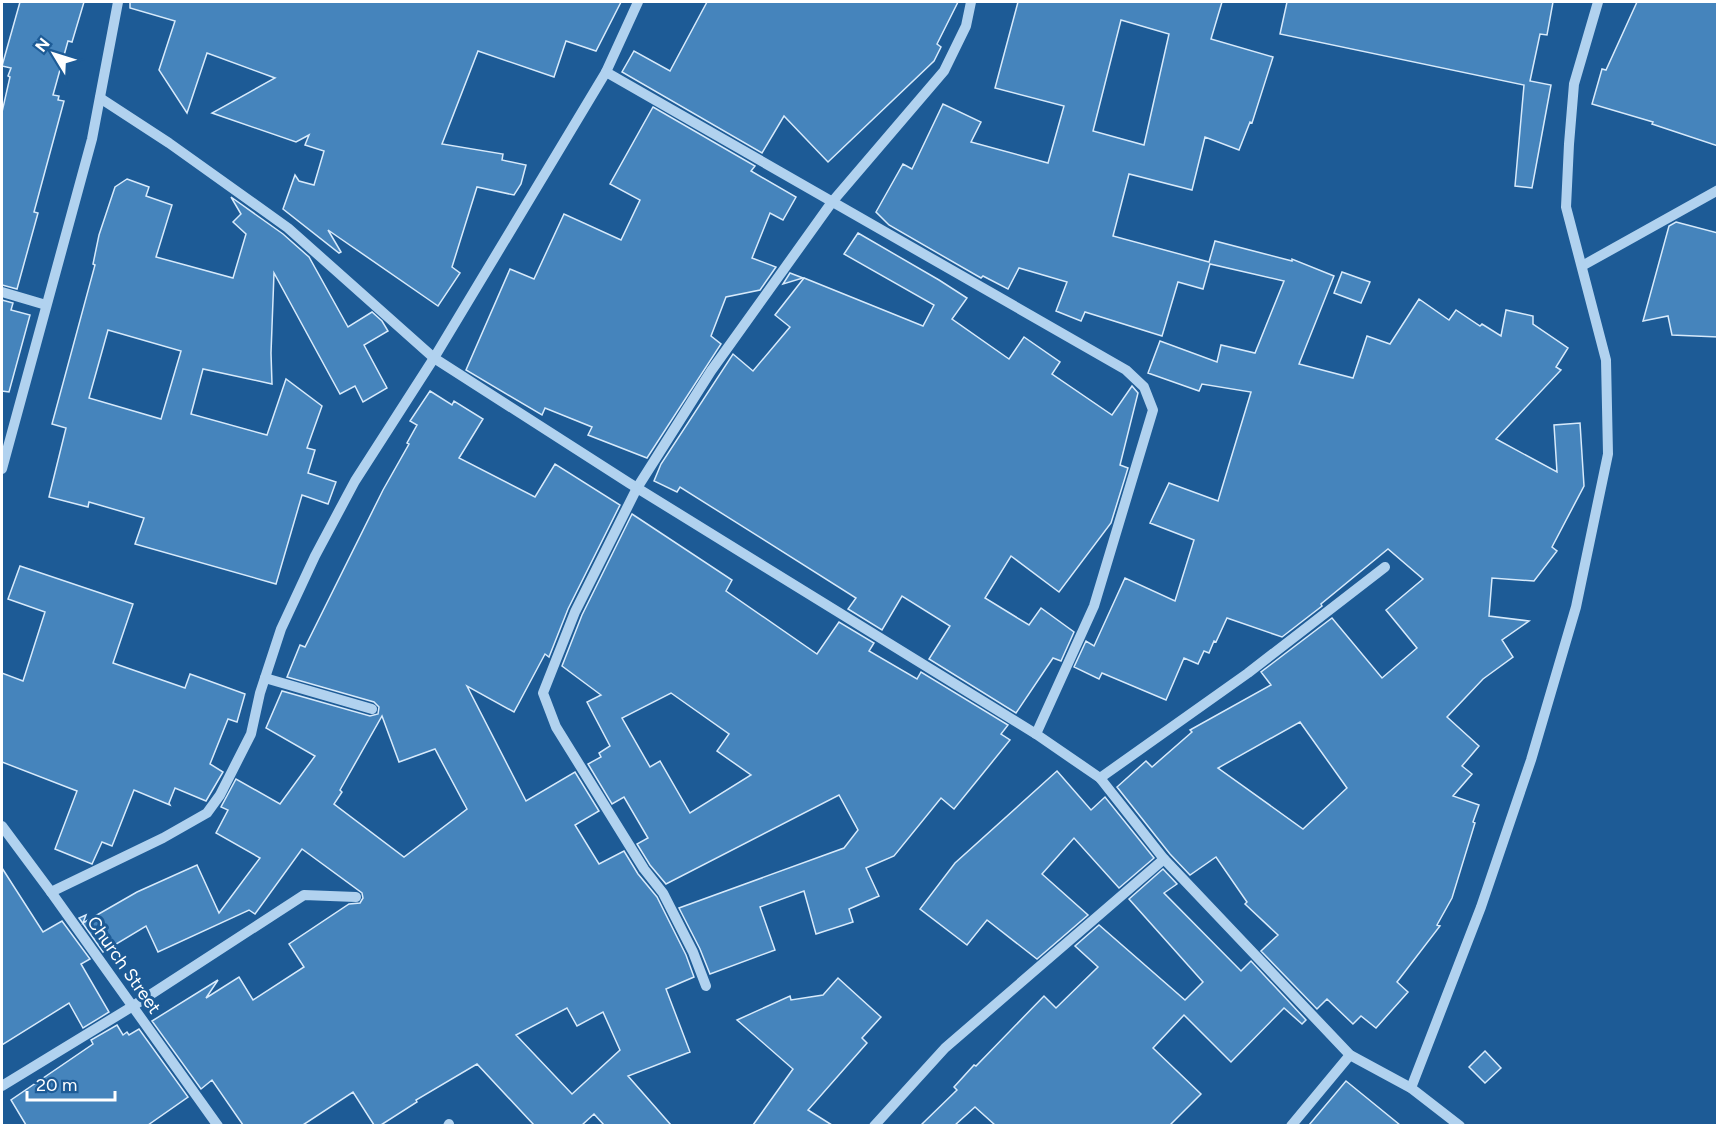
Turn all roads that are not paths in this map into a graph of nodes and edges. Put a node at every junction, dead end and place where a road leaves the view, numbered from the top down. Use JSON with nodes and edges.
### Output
{"nodes":[{"id":1,"x":118,"y":2,"type":"edge"},
{"id":2,"x":638,"y":2,"type":"edge"},
{"id":3,"x":971,"y":2,"type":"edge"},
{"id":4,"x":1598,"y":2,"type":"edge"},
{"id":5,"x":606,"y":72,"type":"junction"},
{"id":6,"x":100,"y":98,"type":"junction"},
{"id":7,"x":1718,"y":190,"type":"edge"},
{"id":8,"x":832,"y":202,"type":"junction"},
{"id":9,"x":1582,"y":266,"type":"junction"},
{"id":10,"x":2,"y":292,"type":"edge"},
{"id":11,"x":46,"y":305,"type":"junction"},
{"id":12,"x":434,"y":358,"type":"junction"},
{"id":13,"x":2,"y":469,"type":"edge"},
{"id":14,"x":637,"y":488,"type":"junction"},
{"id":15,"x":1385,"y":567,"type":"dead end"},
{"id":16,"x":265,"y":678,"type":"junction"},
{"id":17,"x":372,"y":709,"type":"dead end"},
{"id":18,"x":1036,"y":734,"type":"junction"},
{"id":19,"x":1100,"y":778,"type":"junction"},
{"id":20,"x":2,"y":826,"type":"edge"},
{"id":21,"x":1164,"y":859,"type":"junction"},
{"id":22,"x":51,"y":892,"type":"junction"},
{"id":23,"x":356,"y":897,"type":"dead end"},
{"id":24,"x":706,"y":986,"type":"dead end"},
{"id":25,"x":133,"y":1006,"type":"junction"},
{"id":26,"x":1350,"y":1055,"type":"junction"},
{"id":27,"x":2,"y":1086,"type":"edge"},
{"id":28,"x":1411,"y":1088,"type":"junction"},
{"id":29,"x":218,"y":1125,"type":"edge"},
{"id":30,"x":874,"y":1125,"type":"edge"},
{"id":31,"x":1292,"y":1125,"type":"edge"},
{"id":32,"x":1460,"y":1125,"type":"edge"}],
"edges":[{"from":1,"to":6,"type":"street"},
{"from":2,"to":5,"type":"street"},
{"from":3,"to":8,"type":"street"},
{"from":4,"to":9,"type":"street"},
{"from":5,"to":8,"type":"street"},
{"from":5,"to":12,"type":"street"},
{"from":6,"to":11,"type":"street"},
{"from":6,"to":12,"type":"street"},
{"from":7,"to":9,"type":"street"},
{"from":8,"to":14,"type":"street"},
{"from":8,"to":18,"type":"street"},
{"from":9,"to":28,"type":"street"},
{"from":10,"to":11,"type":"street"},
{"from":11,"to":13,"type":"street"},
{"from":12,"to":14,"type":"street"},
{"from":12,"to":16,"type":"street"},
{"from":14,"to":18,"type":"street"},
{"from":14,"to":24,"type":"street"},
{"from":15,"to":19,"type":"street"},
{"from":16,"to":17,"type":"street"},
{"from":16,"to":22,"type":"street"},
{"from":18,"to":19,"type":"street"},
{"from":19,"to":21,"type":"street"},
{"from":20,"to":22,"type":"street","name":"Church Street"},
{"from":21,"to":26,"type":"street"},
{"from":21,"to":30,"type":"street"},
{"from":22,"to":25,"type":"street","name":"Church Street"},
{"from":23,"to":25,"type":"street"},
{"from":25,"to":27,"type":"street"},
{"from":25,"to":29,"type":"street","name":"Church Street"},
{"from":26,"to":28,"type":"street"},
{"from":26,"to":31,"type":"street"},
{"from":28,"to":32,"type":"street"}]}
